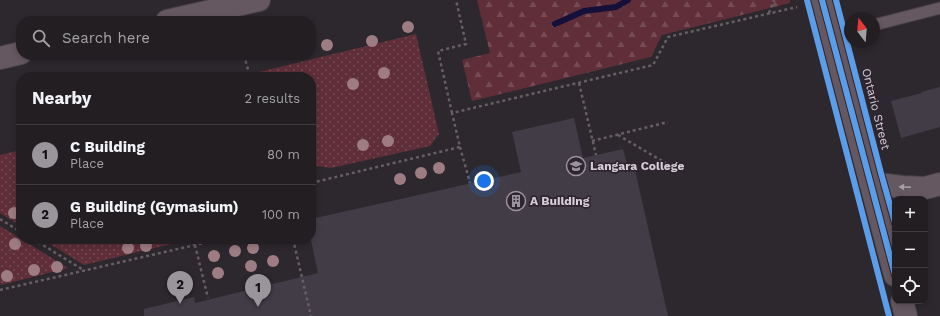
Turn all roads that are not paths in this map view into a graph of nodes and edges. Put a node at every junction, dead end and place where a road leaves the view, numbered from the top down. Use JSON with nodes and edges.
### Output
{"nodes":[{"id":1,"x":259,"y":0,"type":"edge"},
{"id":2,"x":822,"y":0,"type":"edge"},
{"id":3,"x":225,"y":4,"type":"edge"},
{"id":4,"x":940,"y":8,"type":"edge"},
{"id":5,"x":184,"y":16,"type":"edge"},
{"id":6,"x":880,"y":23,"type":"edge"},
{"id":7,"x":841,"y":34,"type":"edge"},
{"id":8,"x":16,"y":55,"type":"edge"},
{"id":9,"x":0,"y":58,"type":"edge"},
{"id":10,"x":870,"y":183,"type":"junction"},
{"id":11,"x":940,"y":184,"type":"edge"},
{"id":12,"x":893,"y":268,"type":"edge"},
{"id":13,"x":903,"y":304,"type":"edge"},
{"id":14,"x":906,"y":316,"type":"edge"}],
"edges":[{"from":1,"to":3,"type":"street"},
{"from":2,"to":7,"type":"street","name":"Ontario Street"},
{"from":3,"to":5,"type":"street"},
{"from":4,"to":6,"type":"lane"},
{"from":7,"to":10,"type":"street","name":"Ontario Street"},
{"from":8,"to":9,"type":"street"},
{"from":11,"to":10,"type":"street","one_way":true},
{"from":10,"to":12,"type":"street","name":"Ontario Street"},
{"from":13,"to":14,"type":"street"}]}
